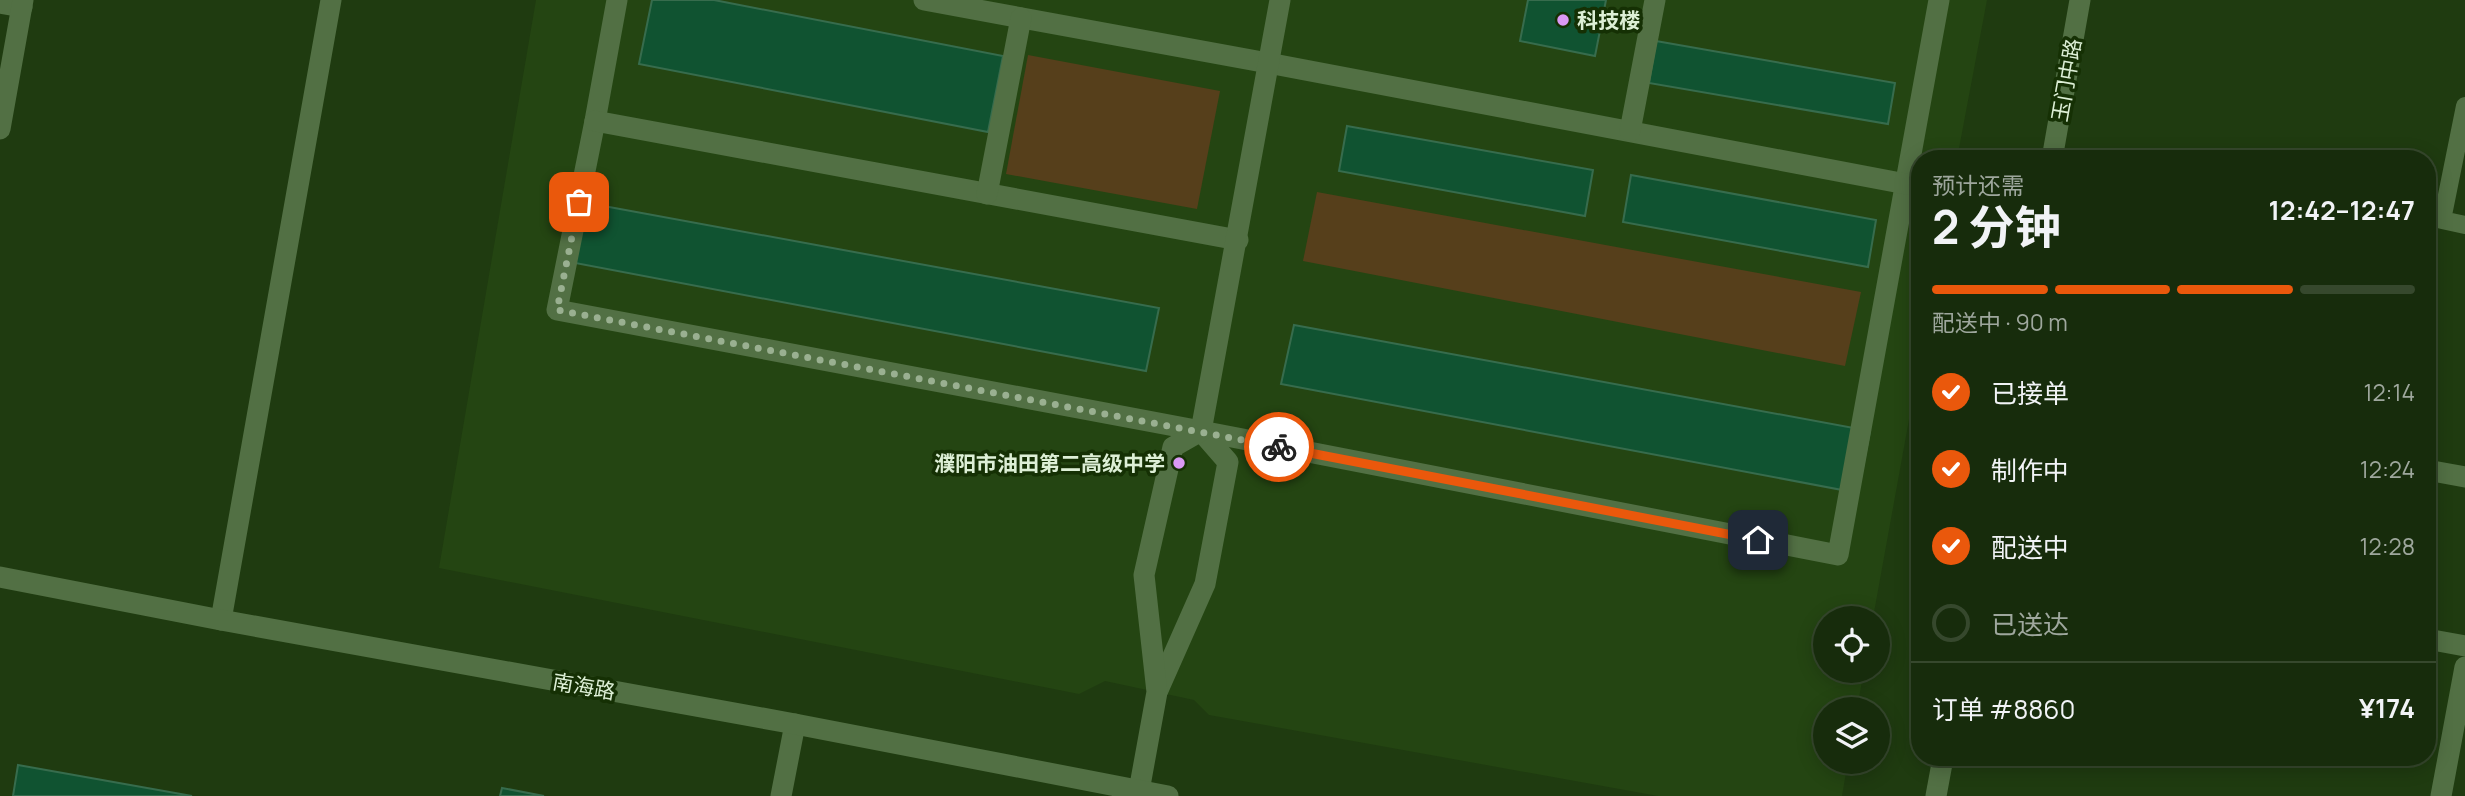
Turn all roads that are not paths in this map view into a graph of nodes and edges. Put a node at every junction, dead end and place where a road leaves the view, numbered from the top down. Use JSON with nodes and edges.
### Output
{"nodes":[{"id":1,"x":331,"y":0,"type":"edge"},
{"id":2,"x":617,"y":0,"type":"edge"},
{"id":3,"x":924,"y":0,"type":"edge"},
{"id":4,"x":1280,"y":0,"type":"edge"},
{"id":5,"x":1655,"y":0,"type":"edge"},
{"id":6,"x":1940,"y":0,"type":"edge"},
{"id":7,"x":2081,"y":0,"type":"edge"},
{"id":8,"x":0,"y":3,"type":"edge"},
{"id":9,"x":23,"y":4,"type":"edge"},
{"id":10,"x":1021,"y":18,"type":"junction"},
{"id":11,"x":1268,"y":63,"type":"junction"},
{"id":12,"x":2465,"y":106,"type":"edge"},
{"id":13,"x":595,"y":121,"type":"junction"},
{"id":14,"x":0,"y":129,"type":"edge"},
{"id":15,"x":1630,"y":131,"type":"junction"},
{"id":16,"x":1912,"y":150,"type":"edge"},
{"id":17,"x":2054,"y":150,"type":"edge"},
{"id":18,"x":1911,"y":157,"type":"edge"},
{"id":19,"x":1906,"y":184,"type":"junction"},
{"id":20,"x":987,"y":194,"type":"junction"},
{"id":21,"x":2465,"y":225,"type":"edge"},
{"id":22,"x":1238,"y":240,"type":"junction"},
{"id":23,"x":1201,"y":431,"type":"junction"},
{"id":24,"x":2436,"y":472,"type":"edge"},
{"id":25,"x":2465,"y":477,"type":"edge"},
{"id":26,"x":0,"y":577,"type":"edge"},
{"id":27,"x":221,"y":620,"type":"junction"},
{"id":28,"x":2436,"y":641,"type":"edge"},
{"id":29,"x":2465,"y":646,"type":"edge"},
{"id":30,"x":2465,"y":667,"type":"edge"},
{"id":31,"x":1157,"y":692,"type":"junction"},
{"id":32,"x":795,"y":724,"type":"junction"},
{"id":33,"x":1942,"y":766,"type":"edge"},
{"id":34,"x":1139,"y":791,"type":"junction"},
{"id":35,"x":781,"y":796,"type":"edge"},
{"id":36,"x":1168,"y":796,"type":"edge"},
{"id":37,"x":1936,"y":796,"type":"edge"},
{"id":38,"x":2441,"y":796,"type":"edge"}],
"edges":[{"from":1,"to":27,"type":"street"},
{"from":2,"to":13,"type":"street"},
{"from":3,"to":10,"type":"street"},
{"from":4,"to":11,"type":"street"},
{"from":5,"to":15,"type":"street"},
{"from":6,"to":16,"type":"street"},
{"from":7,"to":17,"type":"street","name":"玉门中路"},
{"from":8,"to":9,"type":"street"},
{"from":9,"to":14,"type":"street"},
{"from":10,"to":11,"type":"street"},
{"from":10,"to":20,"type":"street"},
{"from":11,"to":15,"type":"street"},
{"from":11,"to":22,"type":"street"},
{"from":12,"to":21,"type":"lane"},
{"from":13,"to":20,"type":"street"},
{"from":13,"to":23,"type":"street"},
{"from":15,"to":19,"type":"street"},
{"from":18,"to":19,"type":"street"},
{"from":19,"to":23,"type":"street"},
{"from":20,"to":22,"type":"street"},
{"from":22,"to":23,"type":"street"},
{"from":23,"to":31,"type":"street"},
{"from":23,"to":31,"type":"street"},
{"from":24,"to":25,"type":"street"},
{"from":26,"to":27,"type":"street","name":"南海路"},
{"from":27,"to":32,"type":"street","name":"南海路"},
{"from":28,"to":29,"type":"street"},
{"from":30,"to":38,"type":"street"},
{"from":31,"to":34,"type":"street"},
{"from":32,"to":34,"type":"street","name":"南海路"},
{"from":32,"to":35,"type":"street"},
{"from":33,"to":37,"type":"street"},
{"from":34,"to":36,"type":"street","name":"南海路"}]}
